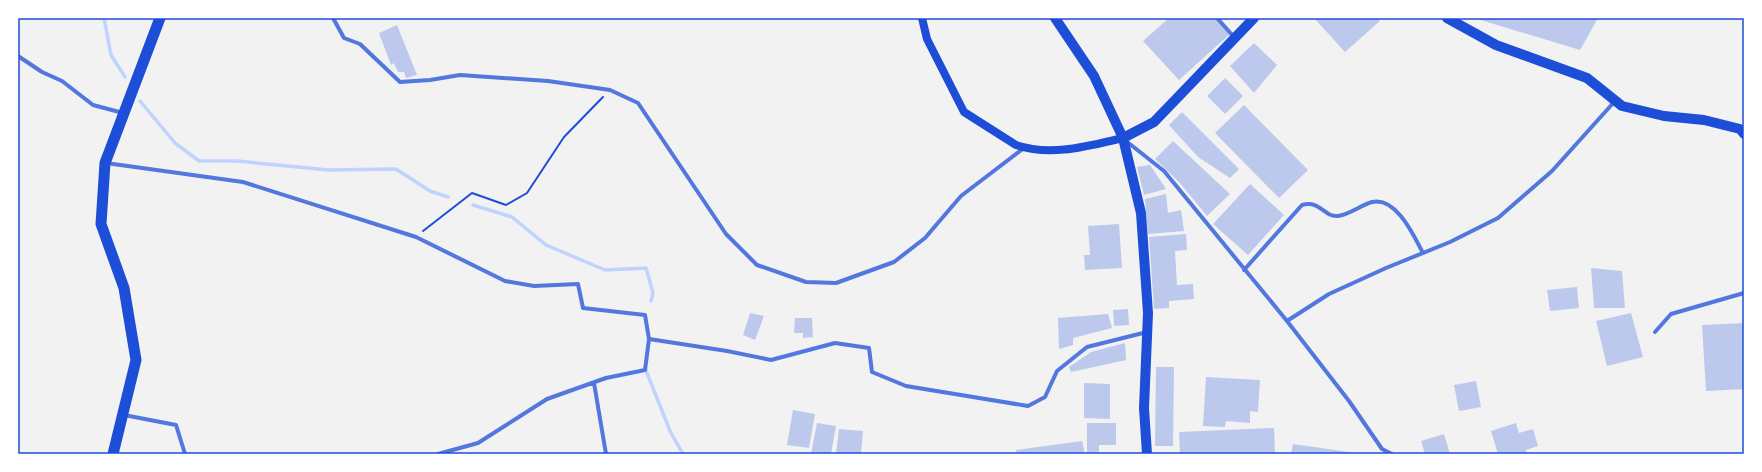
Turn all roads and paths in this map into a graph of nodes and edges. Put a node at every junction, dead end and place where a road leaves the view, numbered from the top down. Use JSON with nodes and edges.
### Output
{"nodes":[{"id":1,"x":160,"y":18,"type":"edge"},
{"id":2,"x":333,"y":18,"type":"edge"},
{"id":3,"x":922,"y":18,"type":"edge"},
{"id":4,"x":1055,"y":18,"type":"edge"},
{"id":5,"x":1217,"y":18,"type":"edge"},
{"id":6,"x":1254,"y":18,"type":"edge"},
{"id":7,"x":1447,"y":18,"type":"edge"},
{"id":8,"x":1234,"y":37,"type":"junction"},
{"id":9,"x":18,"y":56,"type":"edge"},
{"id":10,"x":610,"y":90,"type":"junction"},
{"id":11,"x":1615,"y":100,"type":"junction"},
{"id":12,"x":124,"y":114,"type":"junction"},
{"id":13,"x":1744,"y":134,"type":"edge"},
{"id":14,"x":1123,"y":138,"type":"junction"},
{"id":15,"x":1025,"y":148,"type":"junction"},
{"id":16,"x":105,"y":163,"type":"junction"},
{"id":17,"x":416,"y":237,"type":"junction"},
{"id":18,"x":1423,"y":253,"type":"junction"},
{"id":19,"x":1244,"y":270,"type":"junction"},
{"id":20,"x":1744,"y":293,"type":"edge"},
{"id":21,"x":1287,"y":321,"type":"junction"},
{"id":22,"x":1147,"y":332,"type":"junction"},
{"id":23,"x":1655,"y":332,"type":"dead end"},
{"id":24,"x":649,"y":339,"type":"junction"},
{"id":25,"x":594,"y":383,"type":"junction"},
{"id":26,"x":122,"y":415,"type":"junction"},
{"id":27,"x":113,"y":454,"type":"edge"},
{"id":28,"x":185,"y":454,"type":"edge"},
{"id":29,"x":438,"y":454,"type":"edge"},
{"id":30,"x":606,"y":454,"type":"edge"},
{"id":31,"x":1147,"y":454,"type":"edge"},
{"id":32,"x":1392,"y":454,"type":"edge"}],
"edges":[{"from":1,"to":12,"type":"highway"},
{"from":2,"to":10,"type":"street"},
{"from":3,"to":15,"type":"main road"},
{"from":4,"to":14,"type":"main road"},
{"from":5,"to":8,"type":"street"},
{"from":6,"to":8,"type":"main road"},
{"from":7,"to":11,"type":"main road"},
{"from":8,"to":14,"type":"main road"},
{"from":9,"to":12,"type":"street"},
{"from":10,"to":15,"type":"street"},
{"from":10,"to":17,"type":"path"},
{"from":11,"to":13,"type":"main road"},
{"from":11,"to":18,"type":"street"},
{"from":12,"to":16,"type":"highway"},
{"from":14,"to":15,"type":"main road"},
{"from":14,"to":19,"type":"street"},
{"from":14,"to":22,"type":"main road"},
{"from":16,"to":17,"type":"street"},
{"from":16,"to":26,"type":"highway"},
{"from":17,"to":24,"type":"street"},
{"from":18,"to":19,"type":"street"},
{"from":18,"to":21,"type":"street"},
{"from":19,"to":21,"type":"street"},
{"from":20,"to":23,"type":"street"},
{"from":21,"to":32,"type":"street"},
{"from":22,"to":24,"type":"street"},
{"from":22,"to":31,"type":"main road"},
{"from":24,"to":25,"type":"street"},
{"from":25,"to":29,"type":"street"},
{"from":25,"to":30,"type":"street"},
{"from":26,"to":27,"type":"highway"},
{"from":26,"to":28,"type":"street"}]}
